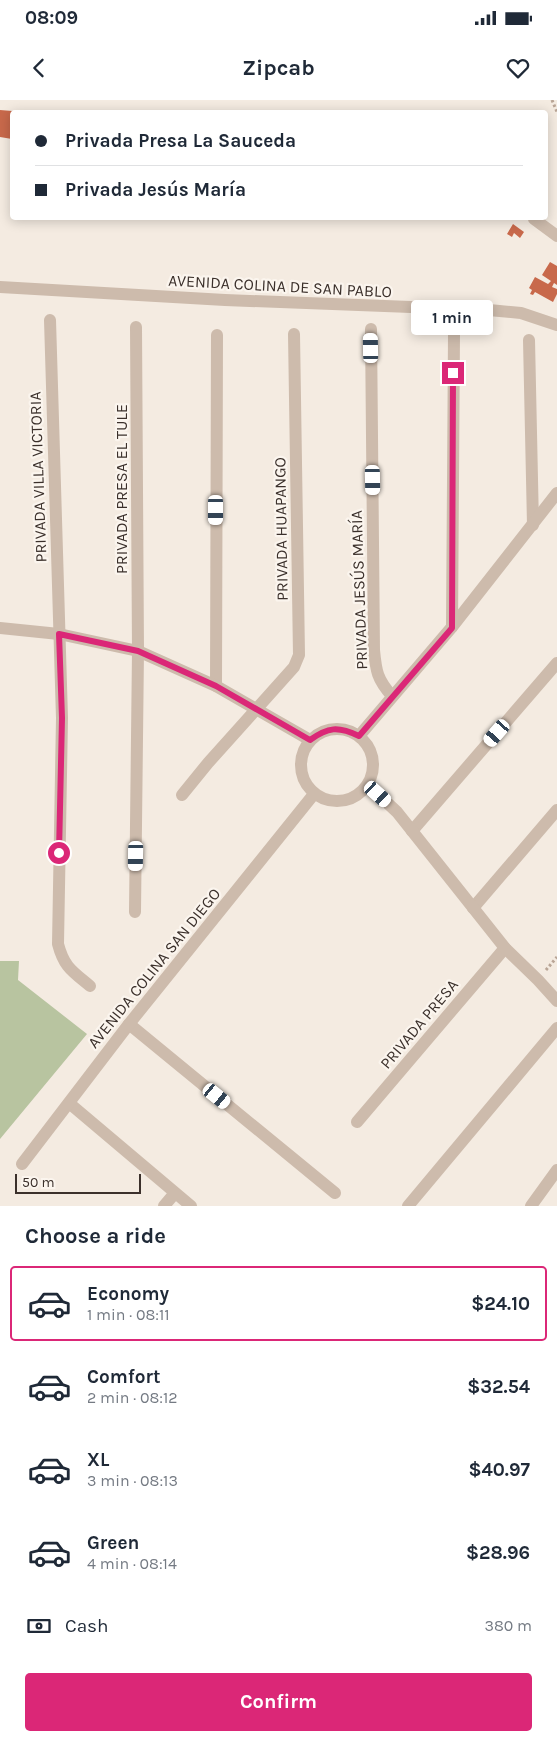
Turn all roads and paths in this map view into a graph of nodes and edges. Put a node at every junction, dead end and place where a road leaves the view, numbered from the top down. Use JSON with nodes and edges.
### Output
{"nodes":[{"id":1,"x":552,"y":100,"type":"edge"},
{"id":2,"x":557,"y":112,"type":"edge"},
{"id":3,"x":535,"y":220,"type":"edge"},
{"id":4,"x":557,"y":236,"type":"edge"},
{"id":5,"x":0,"y":287,"type":"edge"},
{"id":6,"x":50,"y":320,"type":"dead end"},
{"id":7,"x":557,"y":325,"type":"edge"},
{"id":8,"x":136,"y":327,"type":"dead end"},
{"id":9,"x":371,"y":329,"type":"dead end"},
{"id":10,"x":216,"y":334,"type":"dead end"},
{"id":11,"x":294,"y":334,"type":"dead end"},
{"id":12,"x":454,"y":334,"type":"dead end"},
{"id":13,"x":529,"y":340,"type":"dead end"},
{"id":14,"x":557,"y":493,"type":"edge"},
{"id":15,"x":533,"y":525,"type":"junction"},
{"id":16,"x":0,"y":628,"type":"edge"},
{"id":17,"x":452,"y":628,"type":"junction"},
{"id":18,"x":59,"y":634,"type":"junction"},
{"id":19,"x":138,"y":651,"type":"junction"},
{"id":20,"x":557,"y":663,"type":"edge"},
{"id":21,"x":216,"y":686,"type":"junction"},
{"id":22,"x":392,"y":696,"type":"junction"},
{"id":23,"x":257,"y":710,"type":"junction"},
{"id":24,"x":359,"y":736,"type":"junction"},
{"id":25,"x":310,"y":740,"type":"junction"},
{"id":26,"x":368,"y":785,"type":"junction"},
{"id":27,"x":314,"y":794,"type":"junction"},
{"id":28,"x":182,"y":795,"type":"dead end"},
{"id":29,"x":557,"y":810,"type":"edge"},
{"id":30,"x":412,"y":831,"type":"junction"},
{"id":31,"x":473,"y":908,"type":"junction"},
{"id":32,"x":135,"y":912,"type":"dead end"},
{"id":33,"x":505,"y":948,"type":"junction"},
{"id":34,"x":90,"y":986,"type":"dead end"},
{"id":35,"x":557,"y":1001,"type":"edge"},
{"id":36,"x":129,"y":1024,"type":"junction"},
{"id":37,"x":557,"y":1028,"type":"edge"},
{"id":38,"x":69,"y":1103,"type":"junction"},
{"id":39,"x":357,"y":1122,"type":"dead end"},
{"id":40,"x":22,"y":1164,"type":"dead end"},
{"id":41,"x":557,"y":1170,"type":"edge"},
{"id":42,"x":175,"y":1193,"type":"junction"},
{"id":43,"x":335,"y":1193,"type":"dead end"},
{"id":44,"x":164,"y":1206,"type":"edge"},
{"id":45,"x":191,"y":1206,"type":"edge"},
{"id":46,"x":408,"y":1206,"type":"edge"},
{"id":47,"x":531,"y":1206,"type":"edge"}],
"edges":[{"from":1,"to":2,"type":"path"},
{"from":3,"to":4,"type":"street"},
{"from":5,"to":7,"type":"street","name":"AVENIDA COLINA DE SAN PABLO"},
{"from":6,"to":18,"type":"street","name":"PRIVADA VILLA VICTORIA"},
{"from":8,"to":19,"type":"street","name":"PRIVADA PRESA EL TULE"},
{"from":9,"to":22,"type":"street","name":"PRIVADA JESÚS MARÍA"},
{"from":10,"to":21,"type":"street"},
{"from":11,"to":23,"type":"street","name":"PRIVADA HUAPANGO"},
{"from":12,"to":17,"type":"street"},
{"from":13,"to":15,"type":"street"},
{"from":14,"to":15,"type":"street"},
{"from":15,"to":17,"type":"street"},
{"from":16,"to":18,"type":"street"},
{"from":17,"to":22,"type":"street"},
{"from":18,"to":19,"type":"street"},
{"from":18,"to":34,"type":"street","name":"PRIVADA VILLA VICTORIA"},
{"from":19,"to":21,"type":"street"},
{"from":19,"to":32,"type":"street","name":"PRIVADA PRESA EL TULE"},
{"from":20,"to":30,"type":"street"},
{"from":21,"to":23,"type":"street"},
{"from":22,"to":24,"type":"street"},
{"from":23,"to":25,"type":"street"},
{"from":23,"to":28,"type":"street","name":"PRIVADA HUAPANGO"},
{"from":24,"to":25,"type":"street"},
{"from":24,"to":26,"type":"street"},
{"from":25,"to":27,"type":"street"},
{"from":26,"to":27,"type":"street"},
{"from":26,"to":30,"type":"street"},
{"from":27,"to":36,"type":"street","name":"AVENIDA COLINA SAN DIEGO"},
{"from":29,"to":31,"type":"street"},
{"from":30,"to":31,"type":"street"},
{"from":31,"to":33,"type":"street"},
{"from":33,"to":35,"type":"street"},
{"from":33,"to":39,"type":"street","name":"PRIVADA PRESA"},
{"from":36,"to":38,"type":"street","name":"AVENIDA COLINA SAN DIEGO"},
{"from":36,"to":43,"type":"street"},
{"from":37,"to":46,"type":"street"},
{"from":38,"to":40,"type":"street","name":"AVENIDA COLINA SAN DIEGO"},
{"from":38,"to":42,"type":"street"},
{"from":41,"to":47,"type":"street"},
{"from":42,"to":44,"type":"street"},
{"from":42,"to":45,"type":"street"}]}
